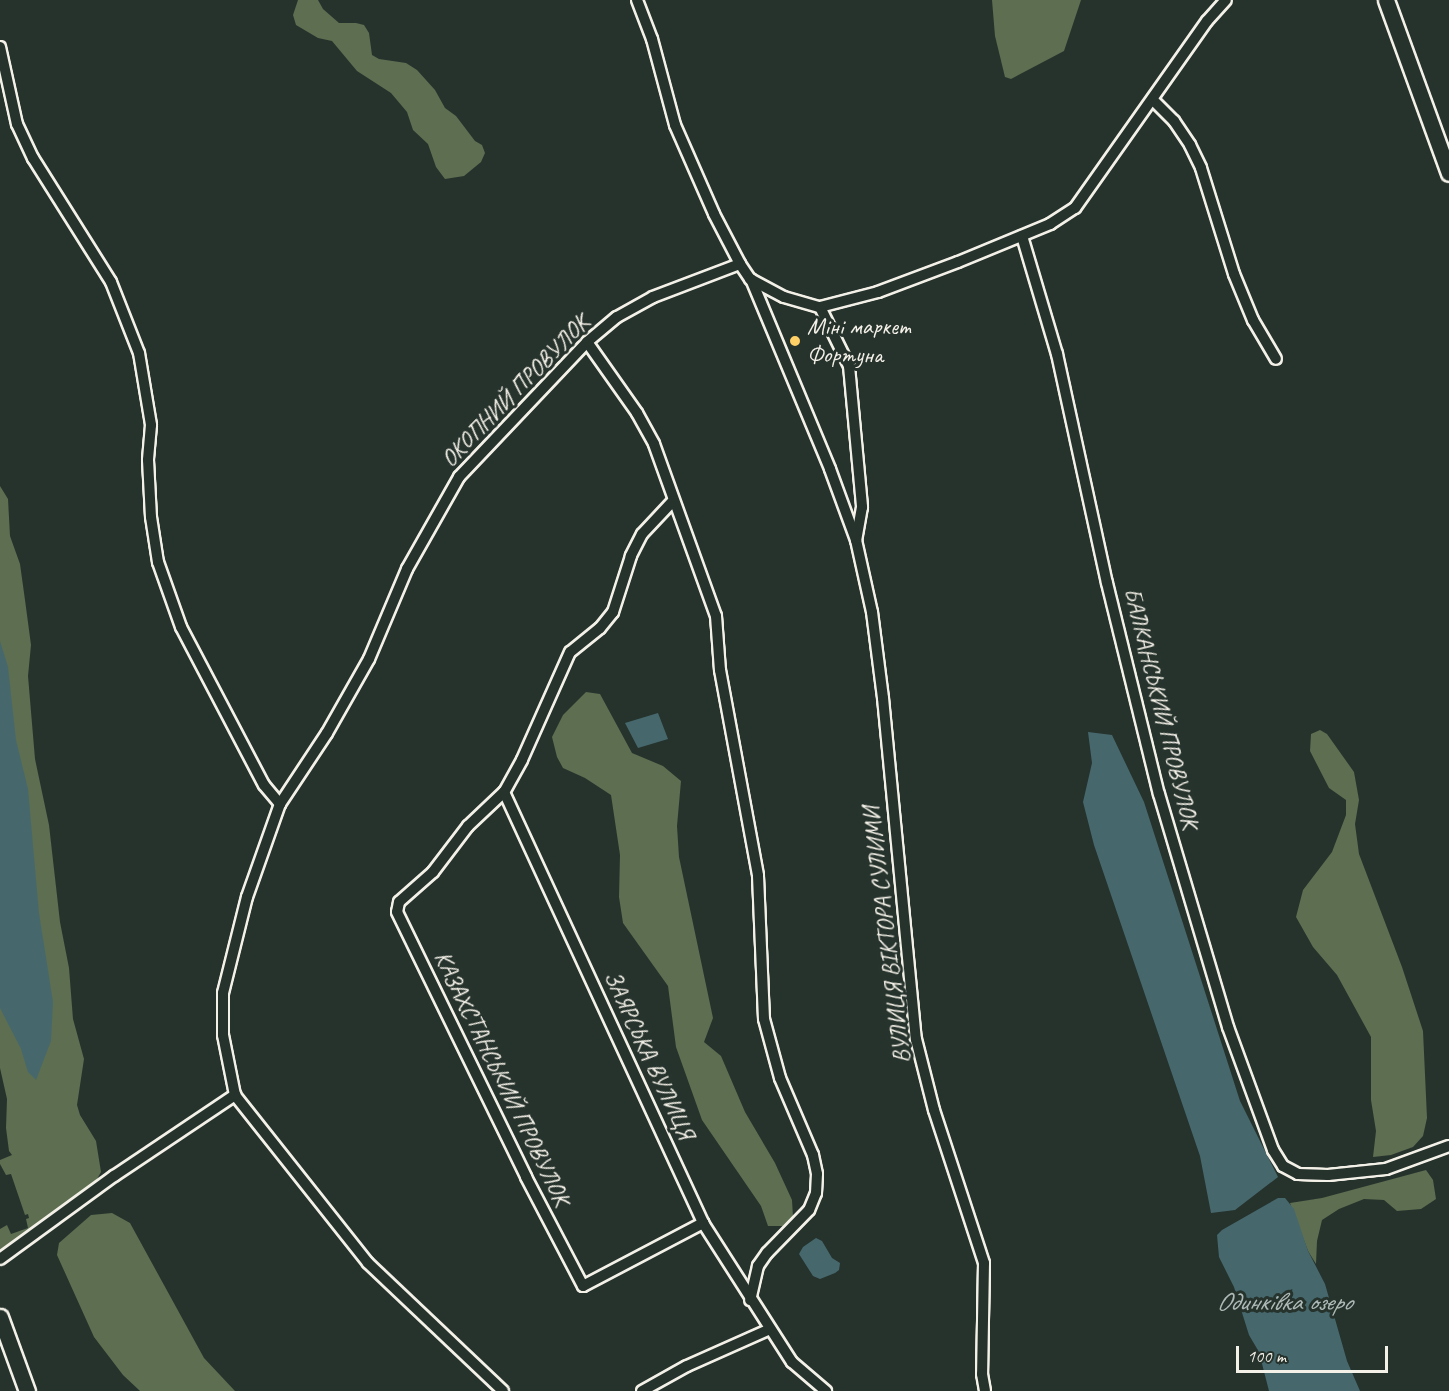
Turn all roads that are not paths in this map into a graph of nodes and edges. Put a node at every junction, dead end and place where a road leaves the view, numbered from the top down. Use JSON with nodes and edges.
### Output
{"nodes":[{"id":1,"x":637,"y":0,"type":"edge"},
{"id":2,"x":1226,"y":0,"type":"edge"},
{"id":3,"x":1386,"y":0,"type":"edge"},
{"id":4,"x":0,"y":47,"type":"edge"},
{"id":5,"x":1153,"y":100,"type":"junction"},
{"id":6,"x":1449,"y":173,"type":"edge"},
{"id":7,"x":1022,"y":236,"type":"junction"},
{"id":8,"x":740,"y":264,"type":"junction"},
{"id":9,"x":750,"y":279,"type":"junction"},
{"id":10,"x":820,"y":307,"type":"junction"},
{"id":11,"x":587,"y":342,"type":"junction"},
{"id":12,"x":1276,"y":359,"type":"dead end"},
{"id":13,"x":673,"y":501,"type":"junction"},
{"id":14,"x":856,"y":540,"type":"junction"},
{"id":15,"x":504,"y":792,"type":"junction"},
{"id":16,"x":280,"y":804,"type":"junction"},
{"id":17,"x":235,"y":1095,"type":"junction"},
{"id":18,"x":1449,"y":1146,"type":"edge"},
{"id":19,"x":703,"y":1223,"type":"junction"},
{"id":20,"x":0,"y":1259,"type":"edge"},
{"id":21,"x":750,"y":1300,"type":"junction"},
{"id":22,"x":0,"y":1317,"type":"edge"},
{"id":23,"x":770,"y":1329,"type":"junction"},
{"id":24,"x":27,"y":1391,"type":"edge"},
{"id":25,"x":503,"y":1391,"type":"edge"},
{"id":26,"x":642,"y":1391,"type":"edge"},
{"id":27,"x":826,"y":1391,"type":"edge"},
{"id":28,"x":985,"y":1391,"type":"edge"}],
"edges":[{"from":1,"to":8,"type":"street","name":"ВУЛИЦЯ ВІКТОРА СУЛИМИ"},
{"from":2,"to":5,"type":"street"},
{"from":3,"to":6,"type":"street"},
{"from":4,"to":16,"type":"street"},
{"from":5,"to":7,"type":"street"},
{"from":5,"to":12,"type":"street"},
{"from":7,"to":10,"type":"street"},
{"from":7,"to":18,"type":"street","name":"БАЛКАНСЬКИЙ ПРОВУЛОК"},
{"from":8,"to":9,"type":"street","name":"ВУЛИЦЯ ВІКТОРА СУЛИМИ"},
{"from":8,"to":11,"type":"street","name":"ОКОПНИЙ ПРОВУЛОК"},
{"from":9,"to":10,"type":"street","name":"ВУЛИЦЯ ВІКТОРА СУЛИМИ"},
{"from":9,"to":14,"type":"street","name":"ВУЛИЦЯ ВІКТОРА СУЛИМИ"},
{"from":10,"to":14,"type":"street","name":"ВУЛИЦЯ ВІКТОРА СУЛИМИ"},
{"from":11,"to":13,"type":"street"},
{"from":11,"to":16,"type":"street","name":"ОКОПНИЙ ПРОВУЛОК"},
{"from":13,"to":15,"type":"street"},
{"from":13,"to":21,"type":"street"},
{"from":14,"to":28,"type":"street","name":"ВУЛИЦЯ ВІКТОРА СУЛИМИ"},
{"from":15,"to":19,"type":"street","name":"ЗАЯРСЬКА ВУЛИЦЯ"},
{"from":15,"to":19,"type":"street","name":"КАЗАХСТАНСЬКИЙ ПРОВУЛОК"},
{"from":16,"to":17,"type":"street","name":"ОКОПНИЙ ПРОВУЛОК"},
{"from":17,"to":20,"type":"street"},
{"from":17,"to":25,"type":"street"},
{"from":19,"to":21,"type":"street","name":"ЗАЯРСЬКА ВУЛИЦЯ"},
{"from":21,"to":23,"type":"street","name":"ЗАЯРСЬКА ВУЛИЦЯ"},
{"from":22,"to":24,"type":"street"},
{"from":23,"to":26,"type":"street"},
{"from":23,"to":27,"type":"street","name":"ЗАЯРСЬКА ВУЛИЦЯ"}]}
